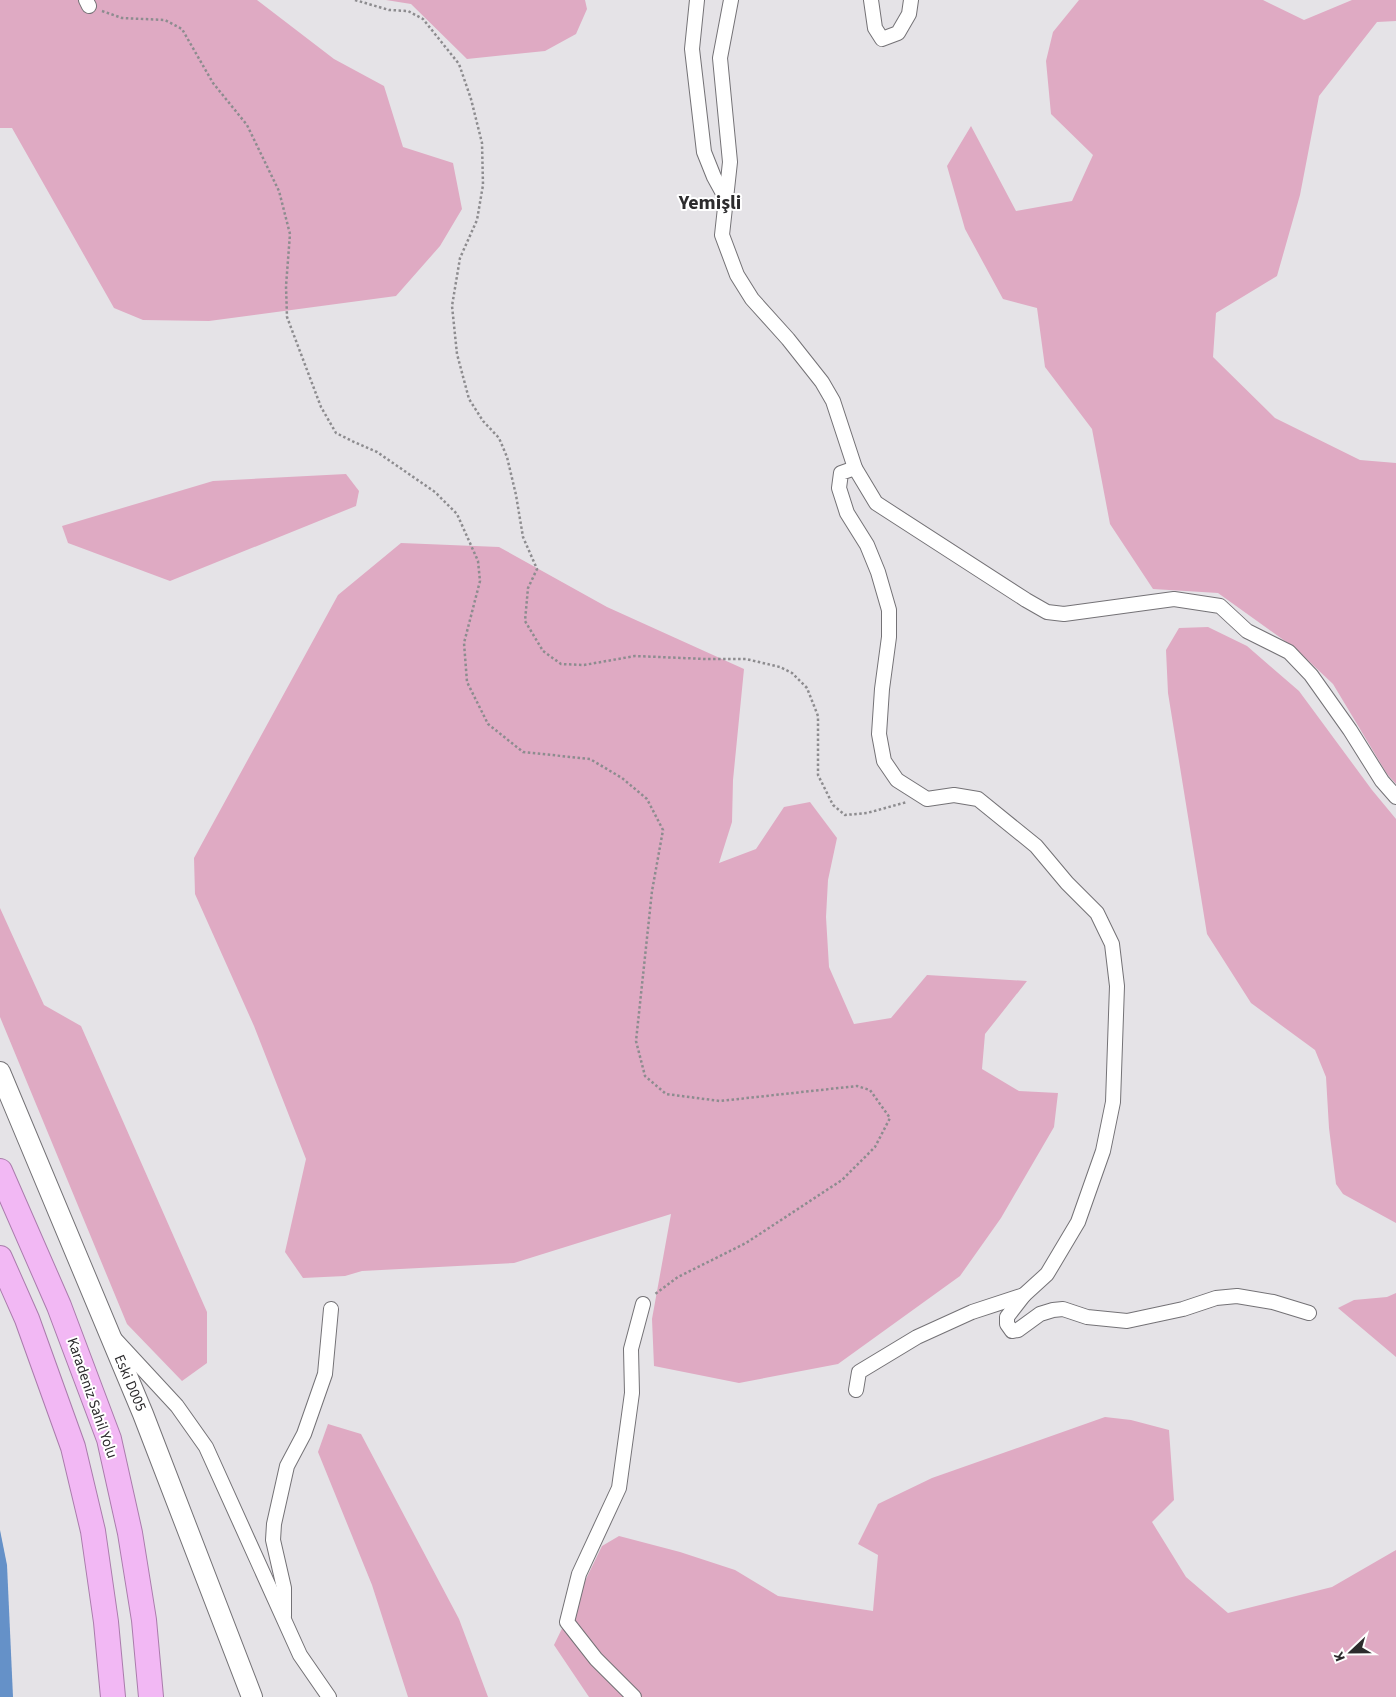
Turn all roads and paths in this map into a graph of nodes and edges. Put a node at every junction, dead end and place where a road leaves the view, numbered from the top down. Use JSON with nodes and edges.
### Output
{"nodes":[{"id":1,"x":355,"y":0,"type":"edge"},
{"id":2,"x":697,"y":0,"type":"edge"},
{"id":3,"x":731,"y":0,"type":"edge"},
{"id":4,"x":872,"y":0,"type":"edge"},
{"id":5,"x":912,"y":0,"type":"edge"},
{"id":6,"x":87,"y":3,"type":"edge"},
{"id":7,"x":726,"y":199,"type":"junction"},
{"id":8,"x":855,"y":468,"type":"junction"},
{"id":9,"x":922,"y":796,"type":"junction"},
{"id":10,"x":1396,"y":797,"type":"edge"},
{"id":11,"x":0,"y":1072,"type":"edge"},
{"id":12,"x":0,"y":1171,"type":"edge"},
{"id":13,"x":0,"y":1258,"type":"edge"},
{"id":14,"x":1024,"y":1295,"type":"junction"},
{"id":15,"x":643,"y":1304,"type":"joint"},
{"id":16,"x":331,"y":1309,"type":"dead end"},
{"id":17,"x":1309,"y":1313,"type":"dead end"},
{"id":18,"x":108,"y":1331,"type":"junction"},
{"id":19,"x":856,"y":1390,"type":"dead end"},
{"id":20,"x":285,"y":1622,"type":"junction"},
{"id":21,"x":113,"y":1697,"type":"edge"},
{"id":22,"x":150,"y":1697,"type":"edge"},
{"id":23,"x":252,"y":1697,"type":"edge"},
{"id":24,"x":329,"y":1697,"type":"edge"},
{"id":25,"x":634,"y":1697,"type":"edge"}],
"edges":[{"from":1,"to":9,"type":"path"},
{"from":2,"to":7,"type":"street"},
{"from":3,"to":7,"type":"street"},
{"from":4,"to":5,"type":"street"},
{"from":6,"to":15,"type":"path"},
{"from":7,"to":8,"type":"street"},
{"from":8,"to":9,"type":"street"},
{"from":8,"to":10,"type":"street"},
{"from":9,"to":14,"type":"street"},
{"from":11,"to":18,"type":"main road","name":"Eski D005"},
{"from":12,"to":22,"type":"highway","name":"Karadeniz Sahil Yolu"},
{"from":13,"to":21,"type":"highway"},
{"from":14,"to":17,"type":"street"},
{"from":14,"to":19,"type":"street"},
{"from":15,"to":25,"type":"street"},
{"from":16,"to":20,"type":"street"},
{"from":18,"to":20,"type":"street"},
{"from":18,"to":23,"type":"main road","name":"Eski D005"},
{"from":20,"to":24,"type":"street"}]}
